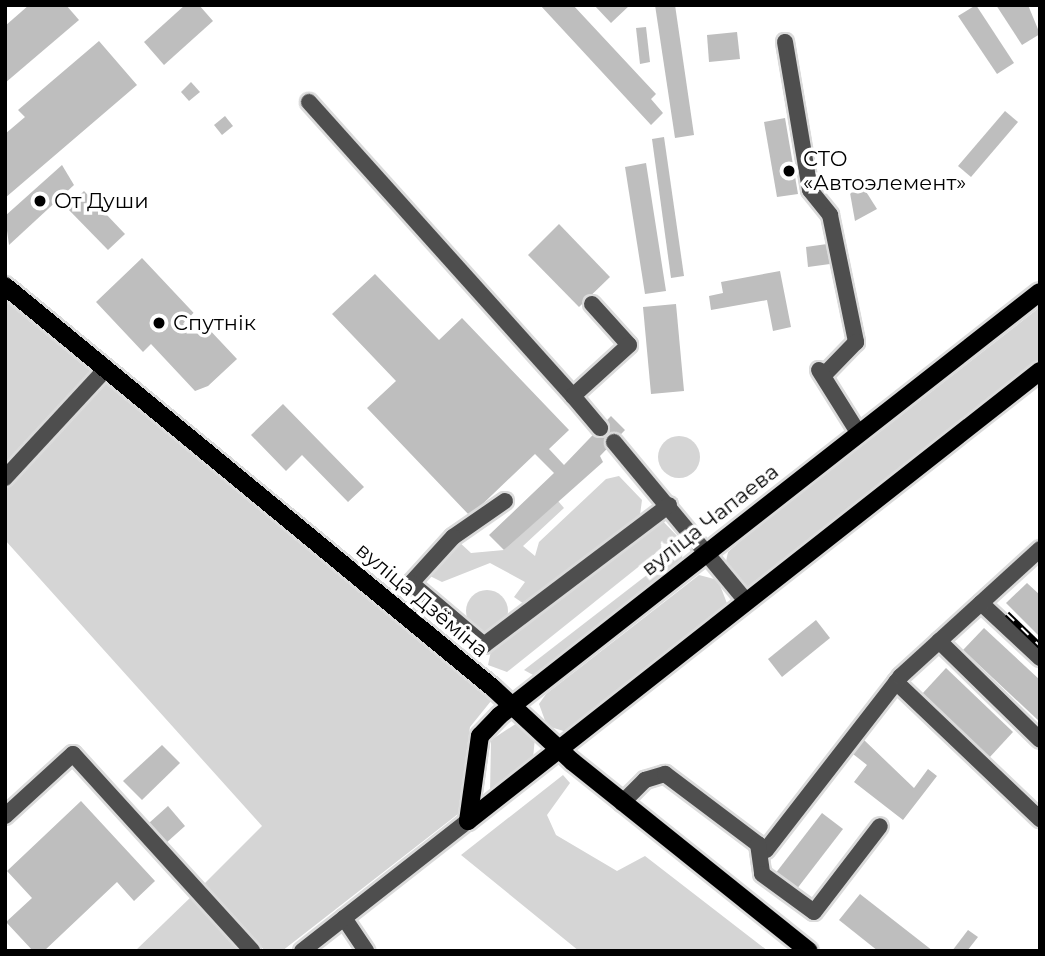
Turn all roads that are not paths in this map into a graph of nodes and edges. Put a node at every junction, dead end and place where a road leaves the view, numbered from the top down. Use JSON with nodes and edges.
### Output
{"nodes":[{"id":1,"x":785,"y":42,"type":"dead end"},
{"id":2,"x":310,"y":102,"type":"dead end"},
{"id":3,"x":5,"y":286,"type":"edge"},
{"id":4,"x":1040,"y":292,"type":"edge"},
{"id":5,"x":592,"y":304,"type":"dead end"},
{"id":6,"x":106,"y":369,"type":"junction"},
{"id":7,"x":1040,"y":371,"type":"edge"},
{"id":8,"x":573,"y":396,"type":"junction"},
{"id":9,"x":600,"y":428,"type":"dead end"},
{"id":10,"x":859,"y":434,"type":"junction"},
{"id":11,"x":614,"y":442,"type":"dead end"},
{"id":12,"x":5,"y":478,"type":"edge"},
{"id":13,"x":505,"y":500,"type":"dead end"},
{"id":14,"x":669,"y":505,"type":"junction"},
{"id":15,"x":705,"y":550,"type":"junction"},
{"id":16,"x":1036,"y":560,"type":"edge"},
{"id":17,"x":411,"y":583,"type":"junction"},
{"id":18,"x":746,"y":601,"type":"junction"},
{"id":19,"x":390,"y":603,"type":"junction"},
{"id":20,"x":981,"y":603,"type":"junction"},
{"id":21,"x":939,"y":641,"type":"junction"},
{"id":22,"x":1040,"y":658,"type":"edge"},
{"id":23,"x":896,"y":682,"type":"junction"},
{"id":24,"x":513,"y":705,"type":"junction"},
{"id":25,"x":1040,"y":740,"type":"edge"},
{"id":26,"x":561,"y":749,"type":"junction"},
{"id":27,"x":622,"y":803,"type":"junction"},
{"id":28,"x":5,"y":816,"type":"edge"},
{"id":29,"x":1040,"y":819,"type":"edge"},
{"id":30,"x":468,"y":821,"type":"junction"},
{"id":31,"x":880,"y":826,"type":"dead end"},
{"id":32,"x":758,"y":844,"type":"junction"},
{"id":33,"x":344,"y":918,"type":"junction"},
{"id":34,"x":252,"y":951,"type":"edge"},
{"id":35,"x":302,"y":951,"type":"edge"},
{"id":36,"x":366,"y":951,"type":"edge"},
{"id":37,"x":809,"y":951,"type":"edge"}],
"edges":[{"from":1,"to":10,"type":"street"},
{"from":2,"to":8,"type":"street"},
{"from":3,"to":6,"type":"main road","name":"вуліца Дзёміна"},
{"from":4,"to":10,"type":"main road","name":"вуліца Чапаева"},
{"from":5,"to":8,"type":"street"},
{"from":6,"to":12,"type":"street"},
{"from":6,"to":19,"type":"main road","name":"вуліца Дзёміна"},
{"from":7,"to":18,"type":"main road"},
{"from":8,"to":9,"type":"street"},
{"from":10,"to":15,"type":"main road","name":"вуліца Чапаева"},
{"from":11,"to":14,"type":"street"},
{"from":13,"to":17,"type":"street"},
{"from":14,"to":15,"type":"street"},
{"from":14,"to":17,"type":"street"},
{"from":15,"to":18,"type":"street"},
{"from":15,"to":24,"type":"main road","name":"вуліца Чапаева"},
{"from":16,"to":20,"type":"street"},
{"from":17,"to":19,"type":"street"},
{"from":18,"to":26,"type":"main road"},
{"from":19,"to":24,"type":"main road","name":"вуліца Дзёміна"},
{"from":20,"to":21,"type":"street"},
{"from":20,"to":22,"type":"street"},
{"from":21,"to":23,"type":"street"},
{"from":21,"to":25,"type":"street"},
{"from":23,"to":29,"type":"street"},
{"from":23,"to":32,"type":"street"},
{"from":24,"to":26,"type":"main road","name":"вуліца Дзёміна"},
{"from":24,"to":30,"type":"main road","name":"вуліца Чапаева"},
{"from":26,"to":27,"type":"main road","name":"вуліца Дзёміна"},
{"from":26,"to":30,"type":"main road"},
{"from":27,"to":32,"type":"street"},
{"from":27,"to":37,"type":"main road","name":"вуліца Дзёміна"},
{"from":28,"to":34,"type":"street"},
{"from":30,"to":33,"type":"street"},
{"from":31,"to":32,"type":"street"},
{"from":33,"to":35,"type":"street"},
{"from":33,"to":36,"type":"street"}]}
